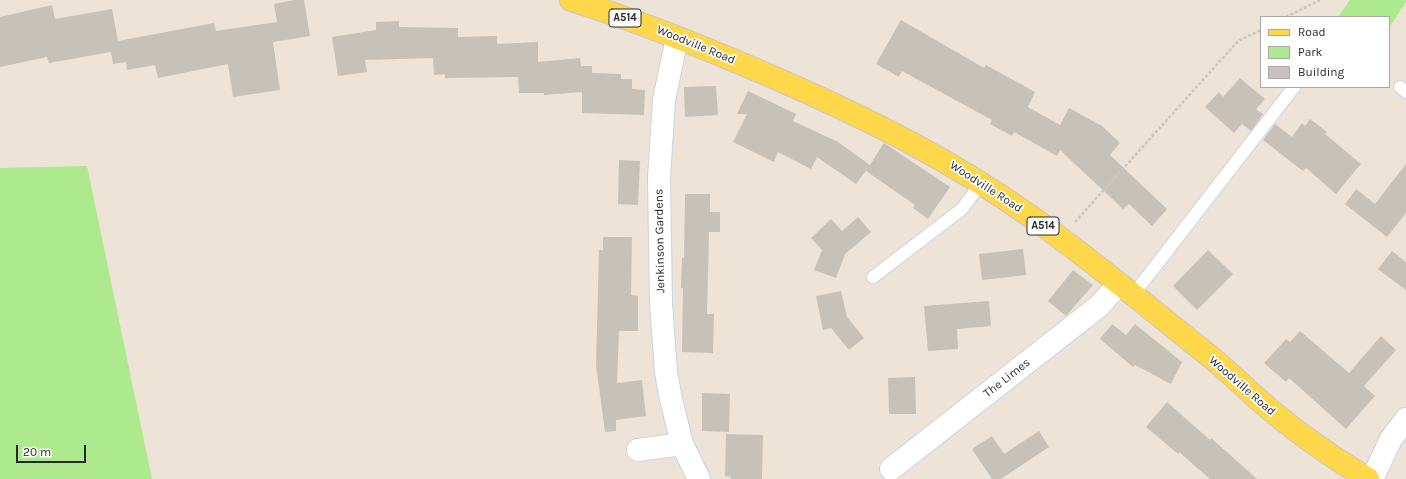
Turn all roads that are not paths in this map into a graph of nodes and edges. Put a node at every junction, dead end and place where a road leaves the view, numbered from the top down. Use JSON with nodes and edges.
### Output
{"nodes":[{"id":1,"x":571,"y":0,"type":"edge"},
{"id":2,"x":677,"y":38,"type":"junction"},
{"id":3,"x":1293,"y":88,"type":"edge"},
{"id":4,"x":981,"y":183,"type":"junction"},
{"id":5,"x":873,"y":277,"type":"dead end"},
{"id":6,"x":1126,"y":290,"type":"junction"},
{"id":7,"x":1406,"y":419,"type":"edge"},
{"id":8,"x":682,"y":444,"type":"junction"},
{"id":9,"x":638,"y":450,"type":"dead end"},
{"id":10,"x":890,"y":469,"type":"dead end"},
{"id":11,"x":699,"y":479,"type":"edge"},
{"id":12,"x":1368,"y":479,"type":"edge"},
{"id":13,"x":1372,"y":479,"type":"edge"}],
"edges":[{"from":1,"to":2,"type":"main road","name":"Woodville Road","number":"A514"},
{"from":2,"to":4,"type":"main road","name":"Woodville Road","number":"A514"},
{"from":2,"to":8,"type":"street","name":"Jenkinson Gardens"},
{"from":3,"to":6,"type":"lane"},
{"from":4,"to":5,"type":"lane"},
{"from":4,"to":6,"type":"main road","name":"Woodville Road","number":"A514"},
{"from":6,"to":10,"type":"street","name":"The Limes"},
{"from":6,"to":12,"type":"main road","name":"Woodville Road","number":"A514"},
{"from":7,"to":13,"type":"street"},
{"from":8,"to":9,"type":"street"},
{"from":8,"to":11,"type":"street","name":"Jenkinson Gardens"}]}
